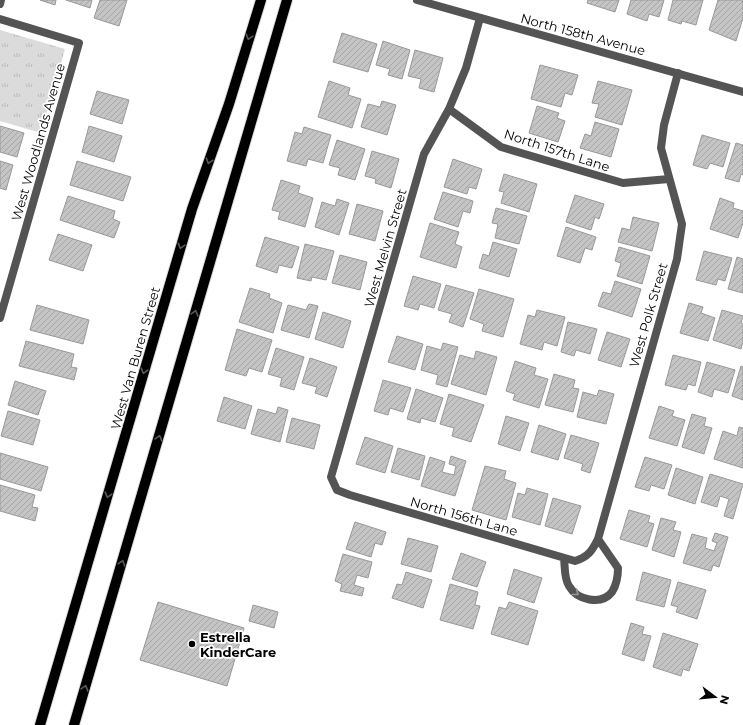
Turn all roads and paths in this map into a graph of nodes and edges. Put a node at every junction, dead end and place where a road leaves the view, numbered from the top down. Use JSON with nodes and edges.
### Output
{"nodes":[{"id":1,"x":1,"y":0,"type":"edge"},
{"id":2,"x":261,"y":0,"type":"edge"},
{"id":3,"x":287,"y":0,"type":"edge"},
{"id":4,"x":417,"y":0,"type":"edge"},
{"id":5,"x":0,"y":4,"type":"edge"},
{"id":6,"x":480,"y":18,"type":"junction"},
{"id":7,"x":0,"y":20,"type":"edge"},
{"id":8,"x":678,"y":73,"type":"junction"},
{"id":9,"x":743,"y":92,"type":"edge"},
{"id":10,"x":449,"y":109,"type":"junction"},
{"id":11,"x":669,"y":179,"type":"junction"},
{"id":12,"x":0,"y":318,"type":"edge"},
{"id":13,"x":337,"y":490,"type":"joint"},
{"id":14,"x":598,"y":539,"type":"junction"},
{"id":15,"x":564,"y":558,"type":"junction"},
{"id":16,"x":585,"y":558,"type":"joint"},
{"id":17,"x":40,"y":725,"type":"edge"},
{"id":18,"x":74,"y":725,"type":"edge"}],
"edges":[{"from":1,"to":5,"type":"street"},
{"from":2,"to":17,"type":"main road","name":"West Van Buren Street","one_way":true},
{"from":18,"to":3,"type":"main road","one_way":true},
{"from":4,"to":6,"type":"street","name":"North 158th Avenue"},
{"from":6,"to":8,"type":"street","name":"North 158th Avenue"},
{"from":6,"to":10,"type":"street","name":"West Melvin Street"},
{"from":7,"to":12,"type":"street","name":"West Woodlands Avenue"},
{"from":8,"to":9,"type":"street","name":"North 158th Avenue"},
{"from":8,"to":11,"type":"street","name":"West Polk Street"},
{"from":10,"to":11,"type":"street","name":"North 157th Lane"},
{"from":10,"to":13,"type":"street","name":"West Melvin Street"},
{"from":11,"to":14,"type":"street","name":"West Polk Street"},
{"from":13,"to":15,"type":"street","name":"North 156th Lane"},
{"from":15,"to":14,"type":"street","one_way":true},
{"from":14,"to":16,"type":"street","name":"West Polk Street"},
{"from":15,"to":16,"type":"street","name":"North 156th Lane"}]}
